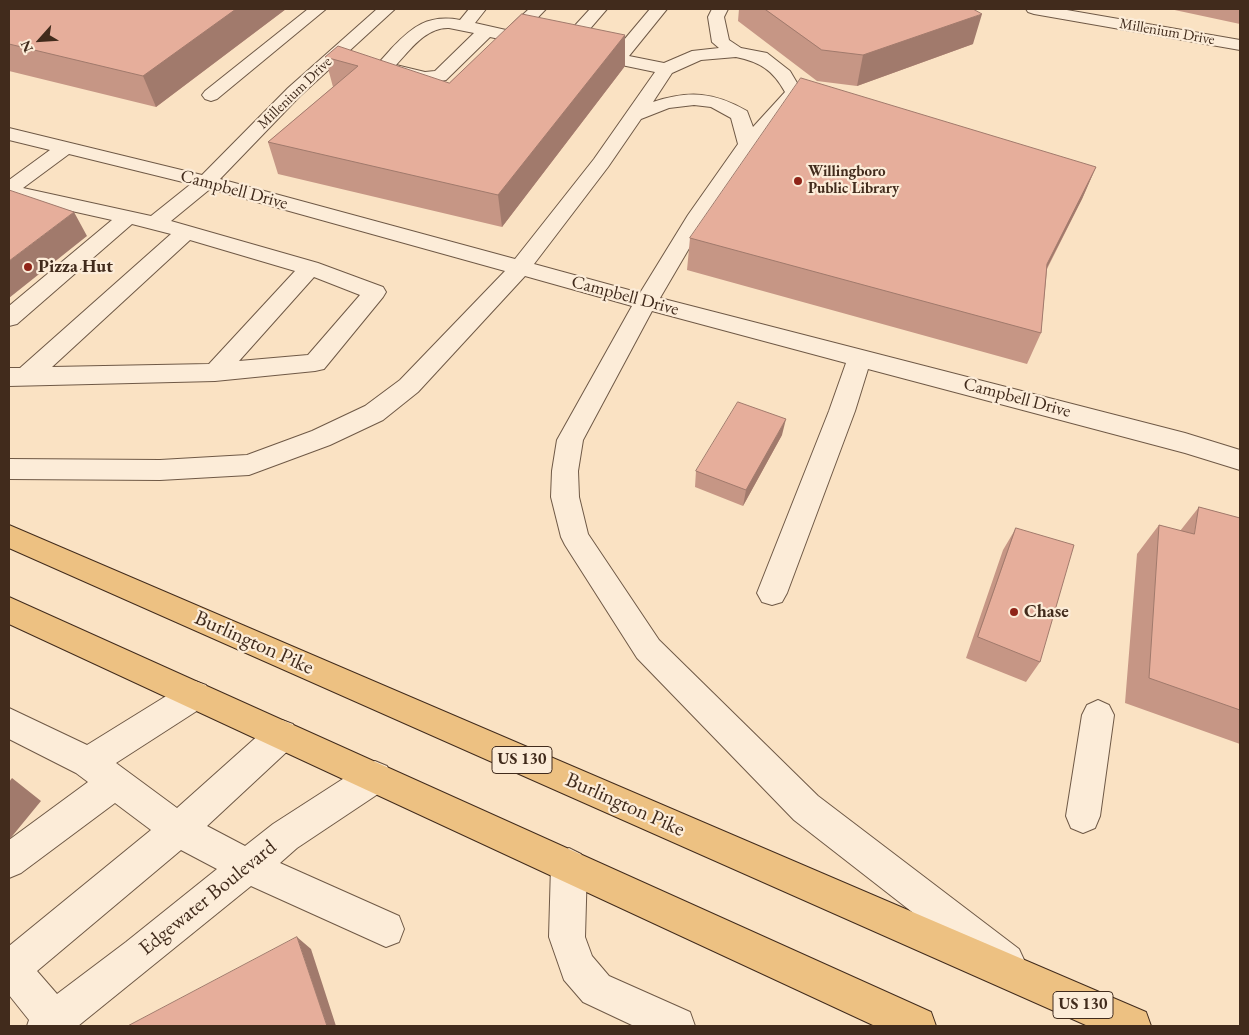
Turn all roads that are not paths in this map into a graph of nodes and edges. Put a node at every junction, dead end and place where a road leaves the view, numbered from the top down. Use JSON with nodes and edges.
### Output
{"nodes":[{"id":1,"x":318,"y":9,"type":"edge"},
{"id":2,"x":387,"y":9,"type":"edge"},
{"id":3,"x":478,"y":9,"type":"edge"},
{"id":4,"x":538,"y":9,"type":"edge"},
{"id":5,"x":599,"y":9,"type":"edge"},
{"id":6,"x":659,"y":9,"type":"edge"},
{"id":7,"x":720,"y":9,"type":"edge"},
{"id":8,"x":1034,"y":9,"type":"edge"},
{"id":9,"x":464,"y":26,"type":"junction"},
{"id":10,"x":486,"y":31,"type":"junction"},
{"id":11,"x":510,"y":36,"type":"junction"},
{"id":12,"x":1240,"y":46,"type":"edge"},
{"id":13,"x":564,"y":48,"type":"junction"},
{"id":14,"x":736,"y":52,"type":"junction"},
{"id":15,"x":617,"y":59,"type":"junction"},
{"id":16,"x":367,"y":64,"type":"edge"},
{"id":17,"x":384,"y":67,"type":"junction"},
{"id":18,"x":666,"y":69,"type":"junction"},
{"id":19,"x":211,"y":95,"type":"dead end"},
{"id":20,"x":634,"y":115,"type":"junction"},
{"id":21,"x":9,"y":134,"type":"edge"},
{"id":22,"x":748,"y":144,"type":"junction"},
{"id":23,"x":65,"y":148,"type":"junction"},
{"id":24,"x":206,"y":182,"type":"junction"},
{"id":25,"x":9,"y":190,"type":"edge"},
{"id":26,"x":128,"y":217,"type":"junction"},
{"id":27,"x":155,"y":223,"type":"junction"},
{"id":28,"x":186,"y":232,"type":"junction"},
{"id":29,"x":310,"y":268,"type":"junction"},
{"id":30,"x":520,"y":268,"type":"junction"},
{"id":31,"x":646,"y":302,"type":"junction"},
{"id":32,"x":9,"y":318,"type":"edge"},
{"id":33,"x":860,"y":358,"type":"junction"},
{"id":34,"x":215,"y":372,"type":"junction"},
{"id":35,"x":18,"y":377,"type":"edge"},
{"id":36,"x":1240,"y":460,"type":"edge"},
{"id":37,"x":9,"y":469,"type":"edge"},
{"id":38,"x":9,"y":536,"type":"edge"},
{"id":39,"x":772,"y":593,"type":"dead end"},
{"id":40,"x":10,"y":613,"type":"edge"},
{"id":41,"x":195,"y":695,"type":"junction"},
{"id":42,"x":1098,"y":715,"type":"dead end"},
{"id":43,"x":9,"y":723,"type":"edge"},
{"id":44,"x":282,"y":735,"type":"junction"},
{"id":45,"x":88,"y":762,"type":"junction"},
{"id":46,"x":375,"y":778,"type":"junction"},
{"id":47,"x":116,"y":782,"type":"junction"},
{"id":48,"x":1083,"y":816,"type":"dead end"},
{"id":49,"x":179,"y":830,"type":"junction"},
{"id":50,"x":9,"y":861,"type":"edge"},
{"id":51,"x":247,"y":866,"type":"junction"},
{"id":52,"x":568,"y":866,"type":"junction"},
{"id":53,"x":386,"y":929,"type":"dead end"},
{"id":54,"x":10,"y":969,"type":"edge"},
{"id":55,"x":1035,"y":984,"type":"junction"},
{"id":56,"x":876,"y":1018,"type":"edge"},
{"id":57,"x":54,"y":1024,"type":"edge"},
{"id":58,"x":671,"y":1025,"type":"edge"},
{"id":59,"x":918,"y":1026,"type":"edge"},
{"id":60,"x":1132,"y":1026,"type":"edge"}],
"edges":[{"from":1,"to":19,"type":"street"},
{"from":2,"to":24,"type":"street","name":"Millenium Drive"},
{"from":3,"to":9,"type":"street"},
{"from":4,"to":11,"type":"street"},
{"from":5,"to":13,"type":"street"},
{"from":6,"to":15,"type":"street"},
{"from":7,"to":14,"type":"street"},
{"from":8,"to":12,"type":"street","name":"Millenium Drive"},
{"from":9,"to":10,"type":"street"},
{"from":9,"to":17,"type":"street"},
{"from":10,"to":11,"type":"street"},
{"from":10,"to":17,"type":"street"},
{"from":11,"to":13,"type":"street"},
{"from":13,"to":15,"type":"street"},
{"from":14,"to":18,"type":"street"},
{"from":14,"to":22,"type":"street"},
{"from":15,"to":18,"type":"street"},
{"from":16,"to":17,"type":"street"},
{"from":18,"to":20,"type":"street"},
{"from":20,"to":22,"type":"street"},
{"from":20,"to":30,"type":"street"},
{"from":21,"to":23,"type":"street","name":"Campbell Drive"},
{"from":22,"to":31,"type":"street"},
{"from":23,"to":24,"type":"street","name":"Campbell Drive"},
{"from":23,"to":25,"type":"street"},
{"from":24,"to":27,"type":"street","name":"Millenium Drive"},
{"from":24,"to":30,"type":"street","name":"Campbell Drive"},
{"from":25,"to":26,"type":"street"},
{"from":26,"to":27,"type":"street"},
{"from":26,"to":32,"type":"street"},
{"from":27,"to":28,"type":"street"},
{"from":28,"to":29,"type":"street"},
{"from":28,"to":35,"type":"street"},
{"from":29,"to":34,"type":"street"},
{"from":29,"to":34,"type":"street"},
{"from":30,"to":31,"type":"street","name":"Campbell Drive"},
{"from":30,"to":37,"type":"street"},
{"from":31,"to":33,"type":"street","name":"Campbell Drive"},
{"from":31,"to":55,"type":"street"},
{"from":33,"to":36,"type":"street","name":"Campbell Drive"},
{"from":33,"to":39,"type":"street"},
{"from":34,"to":35,"type":"street"},
{"from":38,"to":55,"type":"highway","name":"Burlington Pike","number":"US 130"},
{"from":40,"to":41,"type":"highway"},
{"from":41,"to":44,"type":"highway"},
{"from":41,"to":45,"type":"street"},
{"from":42,"to":48,"type":"street"},
{"from":43,"to":45,"type":"street"},
{"from":44,"to":46,"type":"highway"},
{"from":44,"to":49,"type":"street"},
{"from":45,"to":47,"type":"street"},
{"from":46,"to":51,"type":"street","name":"Edgewater Boulevard"},
{"from":46,"to":52,"type":"highway"},
{"from":47,"to":49,"type":"street"},
{"from":47,"to":50,"type":"street"},
{"from":49,"to":51,"type":"street"},
{"from":49,"to":54,"type":"street"},
{"from":51,"to":53,"type":"street"},
{"from":51,"to":57,"type":"street","name":"Edgewater Boulevard"},
{"from":52,"to":56,"type":"highway"},
{"from":52,"to":58,"type":"street"},
{"from":54,"to":57,"type":"street"},
{"from":55,"to":60,"type":"highway","name":"Burlington Pike","number":"US 130"},
{"from":56,"to":59,"type":"highway"}]}
